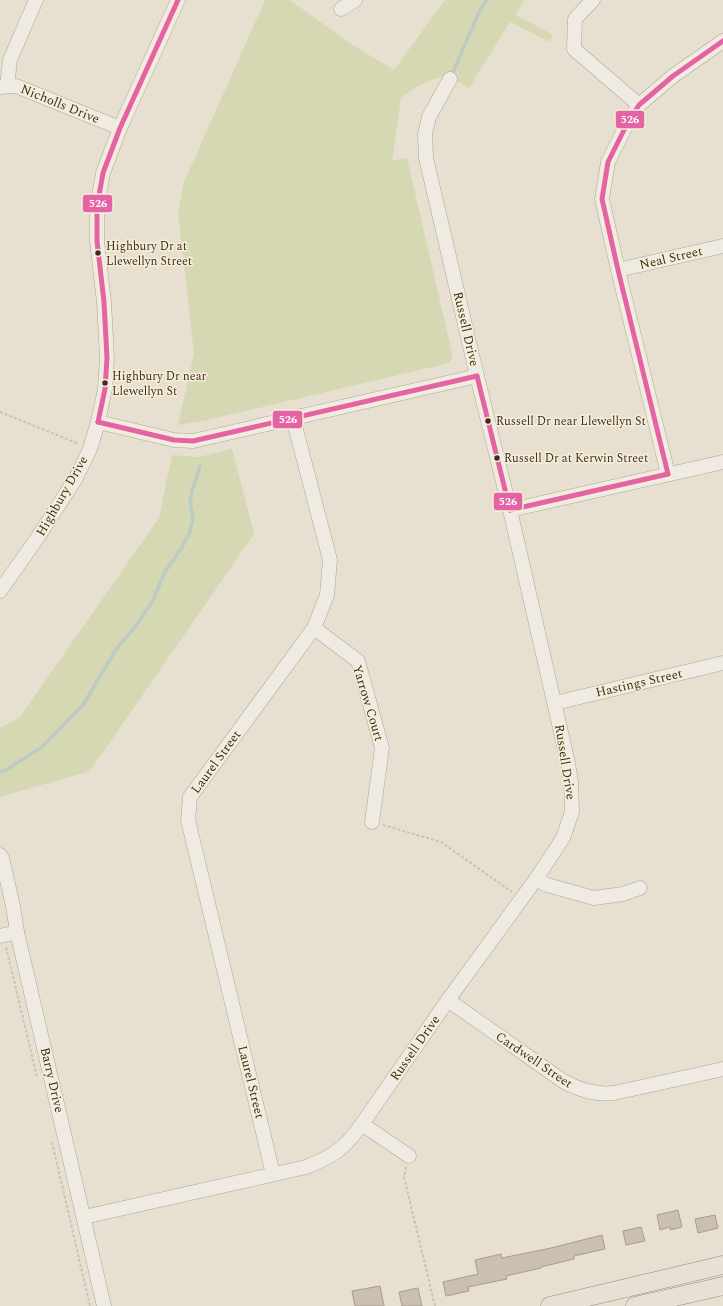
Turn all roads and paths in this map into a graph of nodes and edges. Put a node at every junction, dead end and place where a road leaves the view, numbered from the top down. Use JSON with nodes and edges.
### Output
{"nodes":[{"id":1,"x":36,"y":0,"type":"edge"},
{"id":2,"x":178,"y":0,"type":"edge"},
{"id":3,"x":356,"y":0,"type":"edge"},
{"id":4,"x":593,"y":0,"type":"edge"},
{"id":5,"x":341,"y":9,"type":"dead end"},
{"id":6,"x":723,"y":41,"type":"edge"},
{"id":7,"x":450,"y":79,"type":"dead end"},
{"id":8,"x":4,"y":86,"type":"edge"},
{"id":9,"x":639,"y":105,"type":"junction"},
{"id":10,"x":120,"y":128,"type":"junction"},
{"id":11,"x":723,"y":246,"type":"edge"},
{"id":12,"x":618,"y":270,"type":"junction"},
{"id":13,"x":477,"y":376,"type":"junction"},
{"id":14,"x":0,"y":412,"type":"edge"},
{"id":15,"x":293,"y":418,"type":"junction"},
{"id":16,"x":98,"y":422,"type":"junction"},
{"id":17,"x":90,"y":449,"type":"junction"},
{"id":18,"x":723,"y":462,"type":"edge"},
{"id":19,"x":668,"y":474,"type":"junction"},
{"id":20,"x":510,"y":510,"type":"junction"},
{"id":21,"x":0,"y":591,"type":"edge"},
{"id":22,"x":314,"y":628,"type":"junction"},
{"id":23,"x":723,"y":663,"type":"edge"},
{"id":24,"x":555,"y":703,"type":"junction"},
{"id":25,"x":372,"y":822,"type":"joint"},
{"id":26,"x":0,"y":855,"type":"edge"},
{"id":27,"x":536,"y":879,"type":"junction"},
{"id":28,"x":640,"y":888,"type":"dead end"},
{"id":29,"x":521,"y":898,"type":"junction"},
{"id":30,"x":17,"y":932,"type":"junction"},
{"id":31,"x":3,"y":940,"type":"edge"},
{"id":32,"x":448,"y":1000,"type":"junction"},
{"id":33,"x":723,"y":1069,"type":"edge"},
{"id":34,"x":37,"y":1080,"type":"dead end"},
{"id":35,"x":362,"y":1124,"type":"junction"},
{"id":36,"x":52,"y":1140,"type":"dead end"},
{"id":37,"x":408,"y":1156,"type":"joint"},
{"id":38,"x":273,"y":1174,"type":"junction"},
{"id":39,"x":84,"y":1217,"type":"junction"},
{"id":40,"x":723,"y":1265,"type":"edge"},
{"id":41,"x":723,"y":1286,"type":"edge"},
{"id":42,"x":90,"y":1306,"type":"edge"},
{"id":43,"x":104,"y":1306,"type":"edge"},
{"id":44,"x":435,"y":1306,"type":"edge"},
{"id":45,"x":550,"y":1306,"type":"edge"},
{"id":46,"x":635,"y":1306,"type":"edge"}],
"edges":[{"from":1,"to":8,"type":"street"},
{"from":2,"to":10,"type":"street","name":"Highbury Drive"},
{"from":3,"to":5,"type":"street"},
{"from":4,"to":9,"type":"street"},
{"from":6,"to":9,"type":"street"},
{"from":7,"to":13,"type":"street","name":"Russell Drive"},
{"from":8,"to":10,"type":"street","name":"Nicholls Drive"},
{"from":9,"to":12,"type":"street"},
{"from":10,"to":16,"type":"street","name":"Highbury Drive"},
{"from":11,"to":12,"type":"street","name":"Neal Street"},
{"from":12,"to":19,"type":"street"},
{"from":13,"to":15,"type":"street"},
{"from":13,"to":20,"type":"street","name":"Russell Drive"},
{"from":14,"to":17,"type":"path"},
{"from":15,"to":16,"type":"street"},
{"from":15,"to":22,"type":"street","name":"Laurel Street"},
{"from":16,"to":17,"type":"street","name":"Highbury Drive"},
{"from":17,"to":21,"type":"street","name":"Highbury Drive"},
{"from":18,"to":19,"type":"street"},
{"from":19,"to":20,"type":"street"},
{"from":20,"to":24,"type":"street","name":"Russell Drive"},
{"from":22,"to":25,"type":"street","name":"Yarrow Court"},
{"from":22,"to":38,"type":"street","name":"Laurel Street"},
{"from":23,"to":24,"type":"street","name":"Hastings Street"},
{"from":24,"to":27,"type":"street","name":"Russell Drive"},
{"from":25,"to":29,"type":"path"},
{"from":26,"to":30,"type":"street","name":"Barry Drive"},
{"from":27,"to":28,"type":"street"},
{"from":27,"to":29,"type":"street","name":"Russell Drive"},
{"from":29,"to":32,"type":"street","name":"Russell Drive"},
{"from":30,"to":31,"type":"street"},
{"from":30,"to":39,"type":"street","name":"Barry Drive"},
{"from":31,"to":34,"type":"path"},
{"from":32,"to":33,"type":"street","name":"Cardwell Street"},
{"from":32,"to":35,"type":"street","name":"Russell Drive"},
{"from":35,"to":37,"type":"street"},
{"from":35,"to":38,"type":"street","name":"Russell Drive"},
{"from":36,"to":42,"type":"path"},
{"from":37,"to":44,"type":"path"},
{"from":38,"to":39,"type":"street","name":"Russell Drive"},
{"from":39,"to":43,"type":"street","name":"Barry Drive"},
{"from":40,"to":45,"type":"main road"},
{"from":41,"to":46,"type":"main road"}]}
